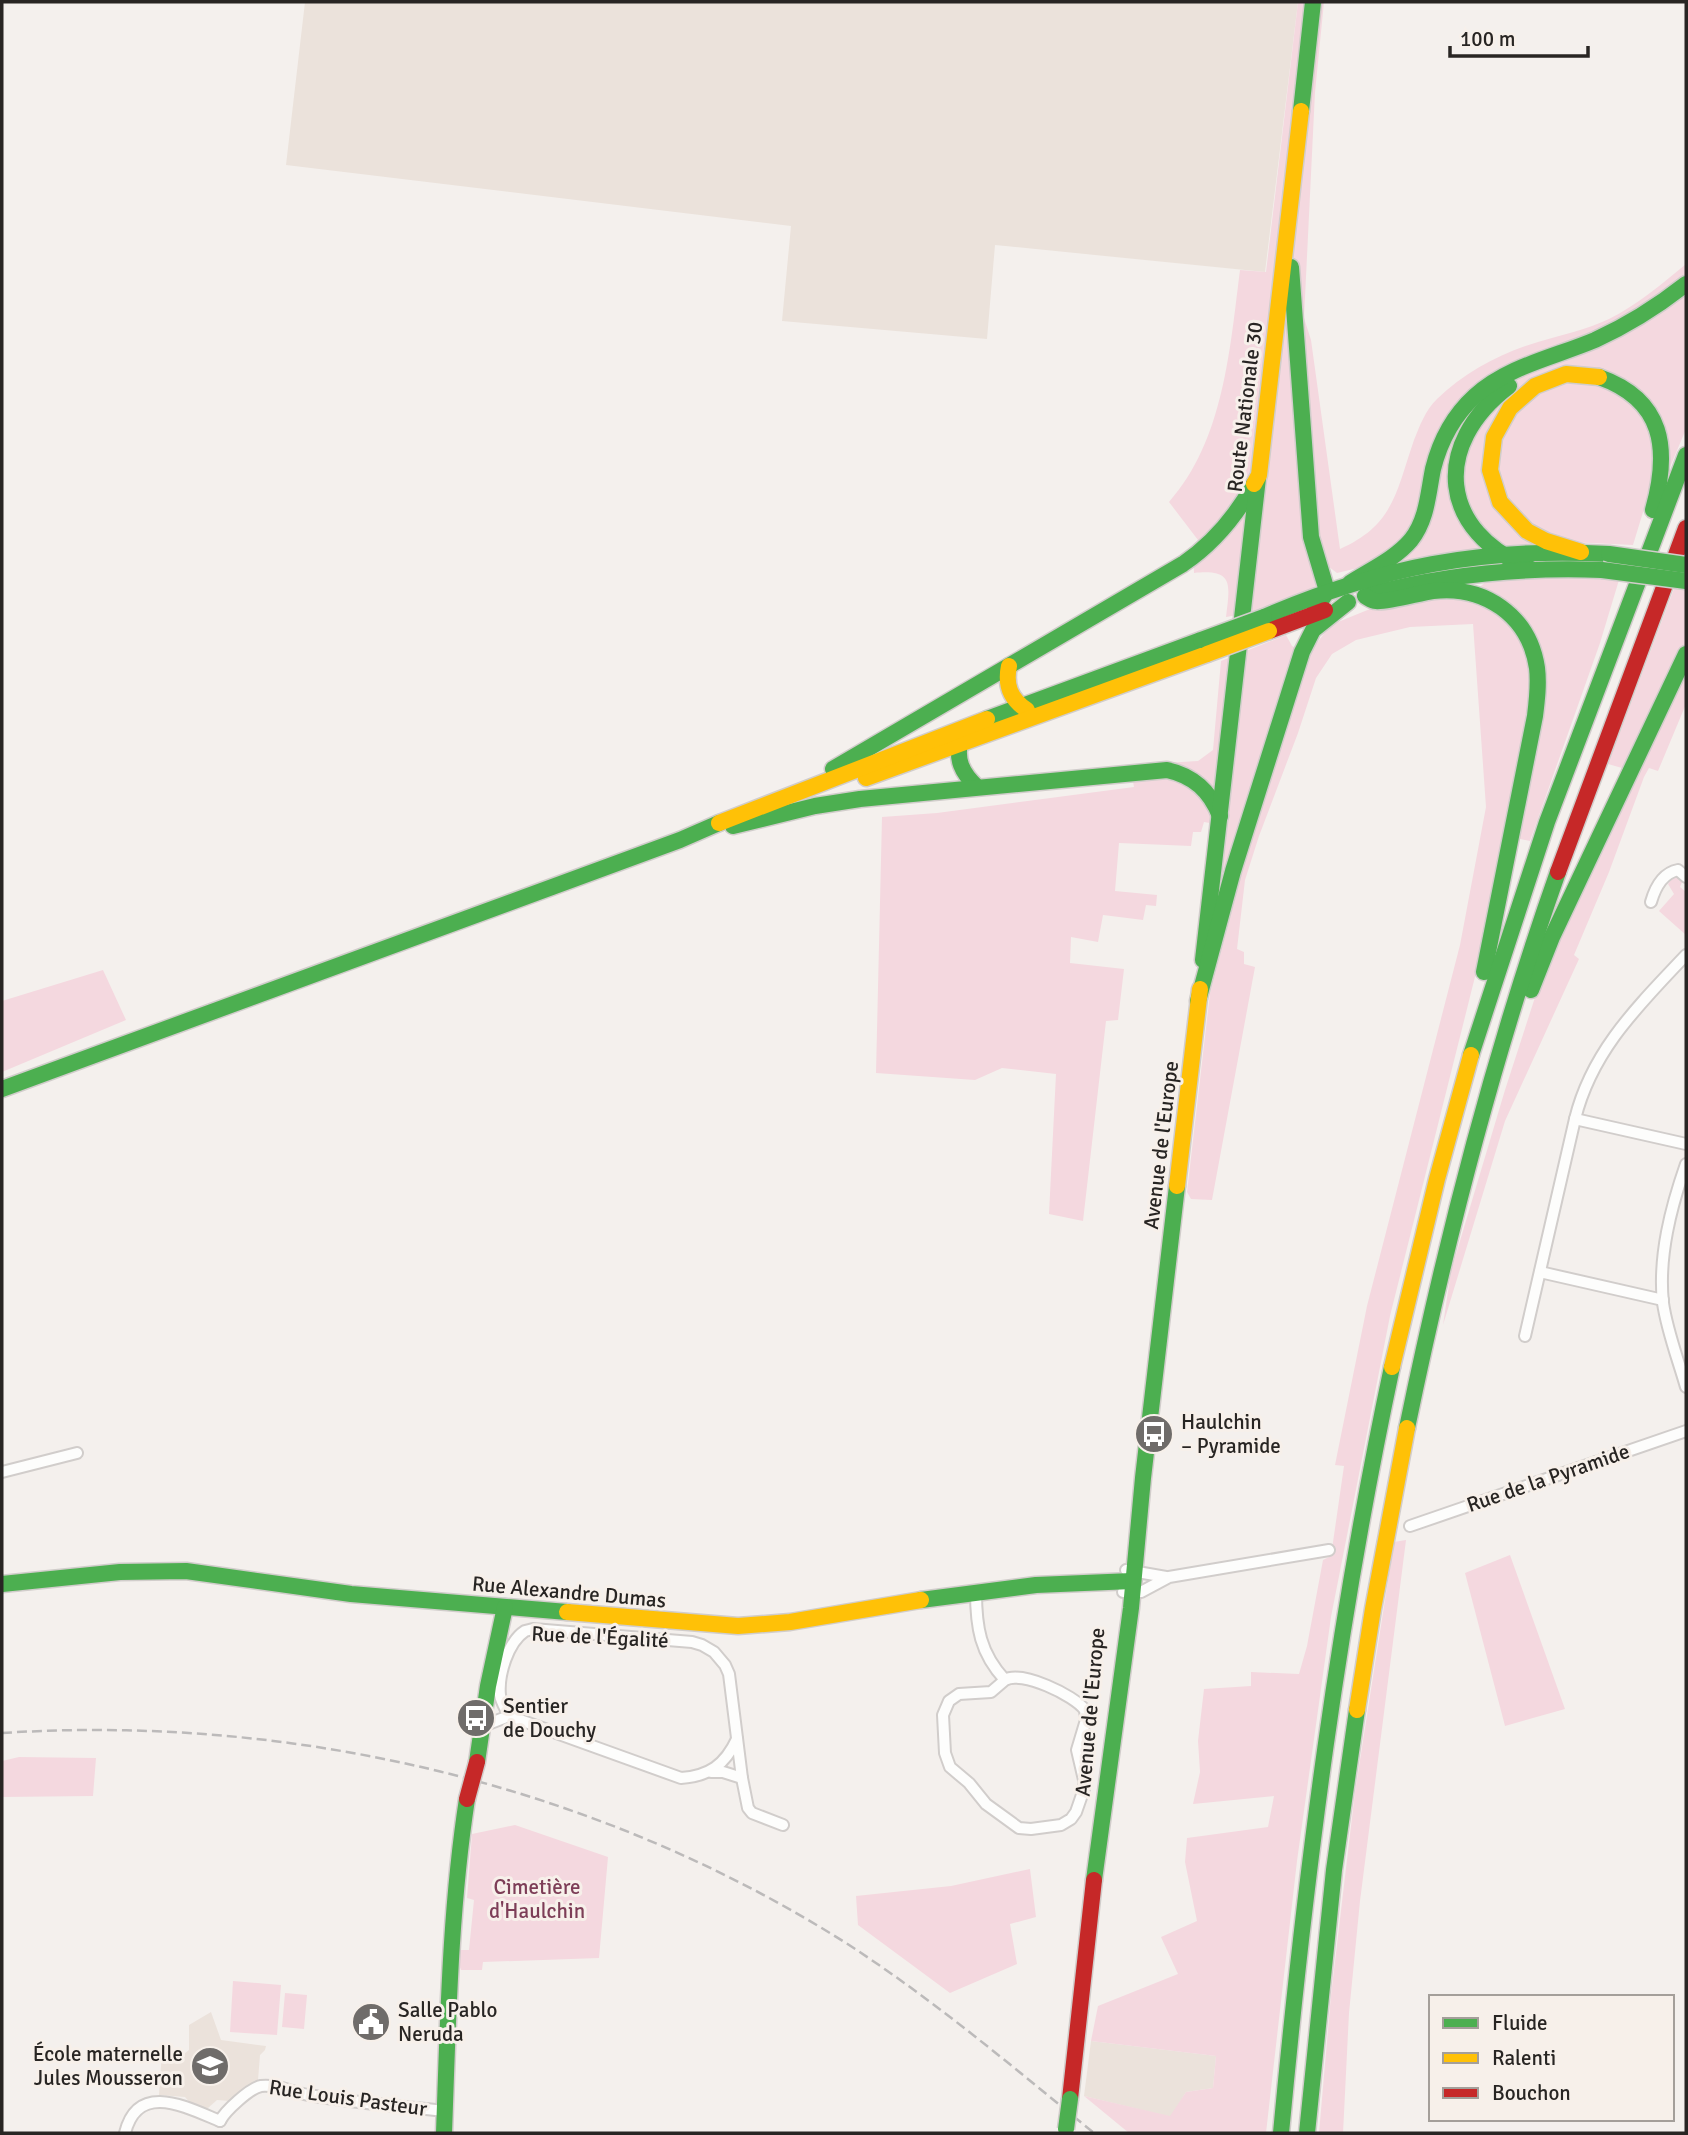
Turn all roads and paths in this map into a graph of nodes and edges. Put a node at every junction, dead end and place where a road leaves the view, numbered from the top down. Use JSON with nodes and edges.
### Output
{"nodes":[{"id":1,"x":1313,"y":2,"type":"edge"},
{"id":2,"x":1287,"y":228,"type":"junction"},
{"id":3,"x":1686,"y":284,"type":"edge"},
{"id":4,"x":1580,"y":346,"type":"junction"},
{"id":5,"x":1686,"y":455,"type":"edge"},
{"id":6,"x":1259,"y":475,"type":"junction"},
{"id":7,"x":1686,"y":528,"type":"edge"},
{"id":8,"x":1581,"y":552,"type":"junction"},
{"id":9,"x":1499,"y":555,"type":"junction"},
{"id":10,"x":1686,"y":565,"type":"edge"},
{"id":11,"x":1531,"y":569,"type":"junction"},
{"id":12,"x":1686,"y":581,"type":"edge"},
{"id":13,"x":1350,"y":583,"type":"junction"},
{"id":14,"x":1327,"y":591,"type":"junction"},
{"id":15,"x":1365,"y":596,"type":"junction"},
{"id":16,"x":1348,"y":602,"type":"junction"},
{"id":17,"x":1313,"y":614,"type":"junction"},
{"id":18,"x":1292,"y":622,"type":"junction"},
{"id":19,"x":1267,"y":624,"type":"junction"},
{"id":20,"x":1204,"y":647,"type":"junction"},
{"id":21,"x":1302,"y":652,"type":"junction"},
{"id":22,"x":1686,"y":654,"type":"edge"},
{"id":23,"x":1009,"y":666,"type":"junction"},
{"id":24,"x":1601,"y":675,"type":"junction"},
{"id":25,"x":1020,"y":706,"type":"junction"},
{"id":26,"x":1056,"y":709,"type":"junction"},
{"id":27,"x":970,"y":725,"type":"junction"},
{"id":28,"x":958,"y":746,"type":"junction"},
{"id":29,"x":977,"y":787,"type":"junction"},
{"id":30,"x":758,"y":807,"type":"junction"},
{"id":31,"x":1220,"y":816,"type":"junction"},
{"id":32,"x":723,"y":827,"type":"junction"},
{"id":33,"x":680,"y":840,"type":"junction"},
{"id":34,"x":1686,"y":877,"type":"edge"},
{"id":35,"x":1651,"y":902,"type":"dead end"},
{"id":36,"x":1686,"y":955,"type":"edge"},
{"id":37,"x":1198,"y":1001,"type":"junction"},
{"id":38,"x":2,"y":1088,"type":"edge"},
{"id":39,"x":1575,"y":1119,"type":"junction"},
{"id":40,"x":1686,"y":1144,"type":"edge"},
{"id":41,"x":1444,"y":1149,"type":"junction"},
{"id":42,"x":1470,"y":1157,"type":"junction"},
{"id":43,"x":1686,"y":1164,"type":"edge"},
{"id":44,"x":1540,"y":1272,"type":"junction"},
{"id":45,"x":1663,"y":1300,"type":"junction"},
{"id":46,"x":1525,"y":1336,"type":"dead end"},
{"id":47,"x":1686,"y":1387,"type":"edge"},
{"id":48,"x":1686,"y":1431,"type":"edge"},
{"id":49,"x":78,"y":1453,"type":"dead end"},
{"id":50,"x":2,"y":1472,"type":"edge"},
{"id":51,"x":1410,"y":1526,"type":"dead end"},
{"id":52,"x":1329,"y":1550,"type":"dead end"},
{"id":53,"x":1169,"y":1577,"type":"junction"},
{"id":54,"x":1128,"y":1581,"type":"junction"},
{"id":55,"x":2,"y":1584,"type":"edge"},
{"id":56,"x":976,"y":1592,"type":"junction"},
{"id":57,"x":505,"y":1607,"type":"junction"},
{"id":58,"x":711,"y":1636,"type":"junction"},
{"id":59,"x":1005,"y":1680,"type":"junction"},
{"id":60,"x":509,"y":1716,"type":"junction"},
{"id":61,"x":483,"y":1726,"type":"junction"},
{"id":62,"x":737,"y":1739,"type":"junction"},
{"id":63,"x":711,"y":1772,"type":"junction"},
{"id":64,"x":742,"y":1778,"type":"junction"},
{"id":65,"x":783,"y":1825,"type":"dead end"},
{"id":66,"x":445,"y":2111,"type":"junction"},
{"id":67,"x":220,"y":2121,"type":"junction"},
{"id":68,"x":1066,"y":2131,"type":"edge"},
{"id":69,"x":125,"y":2133,"type":"edge"},
{"id":70,"x":220,"y":2133,"type":"edge"},
{"id":71,"x":444,"y":2133,"type":"edge"},
{"id":72,"x":1281,"y":2133,"type":"edge"},
{"id":73,"x":1307,"y":2133,"type":"edge"}],
"edges":[{"from":1,"to":2,"type":"main road","name":"Route Nationale 30"},
{"from":2,"to":6,"type":"main road","name":"Route Nationale 30"},
{"from":2,"to":14,"type":"main road"},
{"from":3,"to":4,"type":"main road"},
{"from":4,"to":9,"type":"main road"},
{"from":4,"to":13,"type":"main road"},
{"from":5,"to":24,"type":"main road"},
{"from":6,"to":23,"type":"main road"},
{"from":6,"to":31,"type":"main road","name":"Route Nationale 30"},
{"from":7,"to":42,"type":"main road"},
{"from":8,"to":9,"type":"main road"},
{"from":8,"to":10,"type":"main road","bridge":true},
{"from":8,"to":24,"type":"main road"},
{"from":9,"to":11,"type":"main road"},
{"from":9,"to":13,"type":"main road"},
{"from":11,"to":12,"type":"main road","bridge":true},
{"from":11,"to":15,"type":"main road"},
{"from":13,"to":14,"type":"main road"},
{"from":14,"to":17,"type":"main road"},
{"from":14,"to":19,"type":"main road"},
{"from":15,"to":16,"type":"main road"},
{"from":15,"to":41,"type":"main road"},
{"from":16,"to":17,"type":"main road"},
{"from":16,"to":21,"type":"main road"},
{"from":17,"to":18,"type":"main road"},
{"from":18,"to":19,"type":"main road"},
{"from":18,"to":21,"type":"main road"},
{"from":19,"to":20,"type":"main road","bridge":true},
{"from":20,"to":25,"type":"main road"},
{"from":20,"to":26,"type":"main road"},
{"from":21,"to":37,"type":"main road"},
{"from":22,"to":42,"type":"main road"},
{"from":23,"to":25,"type":"main road"},
{"from":23,"to":30,"type":"main road"},
{"from":24,"to":41,"type":"main road"},
{"from":25,"to":26,"type":"main road"},
{"from":25,"to":27,"type":"main road"},
{"from":26,"to":28,"type":"main road"},
{"from":27,"to":28,"type":"main road"},
{"from":27,"to":30,"type":"main road"},
{"from":28,"to":29,"type":"main road"},
{"from":28,"to":32,"type":"main road"},
{"from":29,"to":31,"type":"main road"},
{"from":29,"to":32,"type":"main road"},
{"from":30,"to":33,"type":"main road"},
{"from":31,"to":37,"type":"main road","name":"Avenue de l'Europe"},
{"from":32,"to":33,"type":"main road"},
{"from":33,"to":38,"type":"main road"},
{"from":34,"to":35,"type":"street"},
{"from":36,"to":39,"type":"street"},
{"from":37,"to":54,"type":"main road","name":"Avenue de l'Europe"},
{"from":39,"to":40,"type":"street"},
{"from":39,"to":44,"type":"street"},
{"from":41,"to":72,"type":"main road"},
{"from":42,"to":73,"type":"main road"},
{"from":43,"to":45,"type":"street"},
{"from":44,"to":45,"type":"street"},
{"from":44,"to":46,"type":"street"},
{"from":45,"to":47,"type":"street"},
{"from":48,"to":51,"type":"street","name":"Rue de la Pyramide"},
{"from":49,"to":50,"type":"street"},
{"from":52,"to":53,"type":"street"},
{"from":53,"to":54,"type":"street"},
{"from":53,"to":54,"type":"street"},
{"from":54,"to":56,"type":"main road","name":"Rue Alexandre Dumas"},
{"from":54,"to":68,"type":"main road","name":"Avenue de l'Europe","bridge":true},
{"from":55,"to":57,"type":"main road","name":"Rue Alexandre Dumas"},
{"from":56,"to":58,"type":"main road","name":"Rue Alexandre Dumas"},
{"from":56,"to":59,"type":"street"},
{"from":57,"to":58,"type":"main road","name":"Rue Alexandre Dumas"},
{"from":57,"to":61,"type":"main road"},
{"from":58,"to":60,"type":"street","name":"Rue de l'Égalité"},
{"from":58,"to":62,"type":"street","name":"Rue de l'Égalité"},
{"from":59,"to":59,"type":"street"},
{"from":60,"to":61,"type":"street"},
{"from":60,"to":63,"type":"street"},
{"from":61,"to":66,"type":"main road","bridge":true},
{"from":62,"to":63,"type":"street"},
{"from":62,"to":64,"type":"street"},
{"from":63,"to":64,"type":"street"},
{"from":64,"to":65,"type":"street"},
{"from":66,"to":67,"type":"street","name":"Rue Louis Pasteur"},
{"from":66,"to":71,"type":"main road"},
{"from":67,"to":69,"type":"street"},
{"from":67,"to":70,"type":"street"}]}
